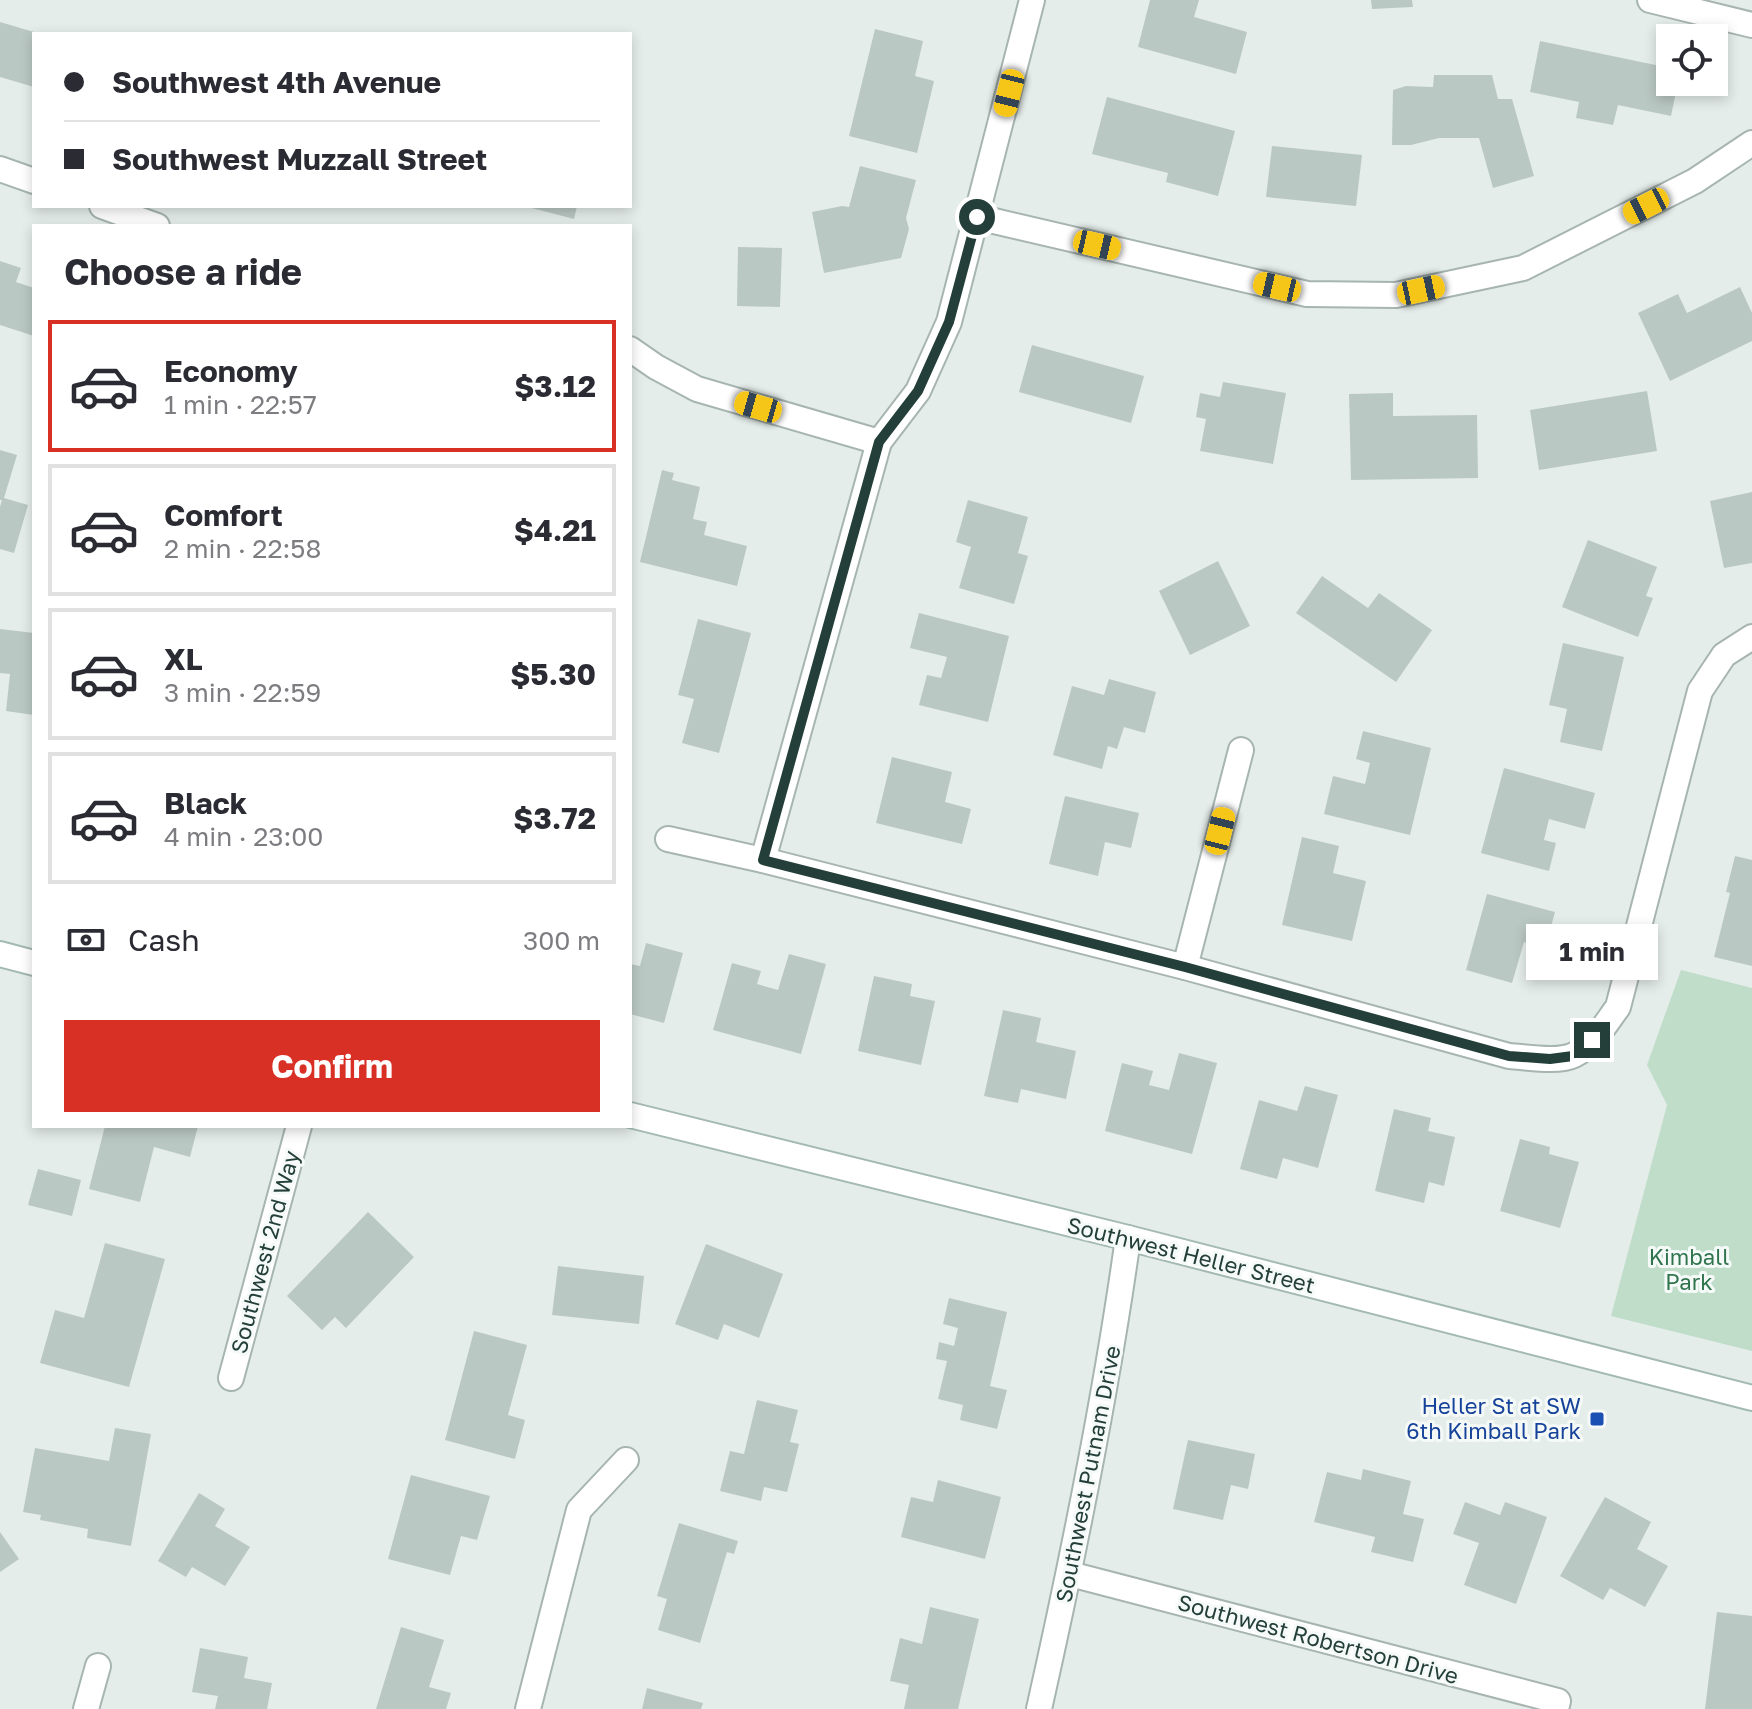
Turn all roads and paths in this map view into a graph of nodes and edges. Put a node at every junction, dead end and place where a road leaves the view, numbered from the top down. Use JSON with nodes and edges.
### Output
{"nodes":[{"id":1,"x":1032,"y":0,"type":"edge"},
{"id":2,"x":1650,"y":0,"type":"edge"},
{"id":3,"x":1752,"y":25,"type":"edge"},
{"id":4,"x":1752,"y":143,"type":"edge"},
{"id":5,"x":0,"y":169,"type":"edge"},
{"id":6,"x":32,"y":180,"type":"edge"},
{"id":7,"x":108,"y":208,"type":"edge"},
{"id":8,"x":977,"y":217,"type":"junction"},
{"id":9,"x":152,"y":224,"type":"edge"},
{"id":10,"x":632,"y":350,"type":"edge"},
{"id":11,"x":879,"y":442,"type":"junction"},
{"id":12,"x":1752,"y":637,"type":"edge"},
{"id":13,"x":1241,"y":750,"type":"dead end"},
{"id":14,"x":668,"y":839,"type":"dead end"},
{"id":15,"x":763,"y":860,"type":"junction"},
{"id":16,"x":0,"y":954,"type":"edge"},
{"id":17,"x":32,"y":962,"type":"edge"},
{"id":18,"x":1185,"y":967,"type":"junction"},
{"id":19,"x":632,"y":1115,"type":"edge"},
{"id":20,"x":298,"y":1128,"type":"edge"},
{"id":21,"x":1128,"y":1238,"type":"junction"},
{"id":22,"x":231,"y":1378,"type":"dead end"},
{"id":23,"x":1752,"y":1398,"type":"edge"},
{"id":24,"x":626,"y":1460,"type":"dead end"},
{"id":25,"x":1070,"y":1574,"type":"junction"},
{"id":26,"x":98,"y":1666,"type":"dead end"},
{"id":27,"x":86,"y":1709,"type":"edge"},
{"id":28,"x":528,"y":1709,"type":"edge"},
{"id":29,"x":1039,"y":1709,"type":"edge"},
{"id":30,"x":1556,"y":1709,"type":"edge"}],
"edges":[{"from":1,"to":8,"type":"street"},
{"from":2,"to":3,"type":"street"},
{"from":4,"to":8,"type":"street"},
{"from":5,"to":6,"type":"street"},
{"from":7,"to":9,"type":"street"},
{"from":8,"to":11,"type":"street"},
{"from":10,"to":11,"type":"street"},
{"from":11,"to":15,"type":"street"},
{"from":12,"to":18,"type":"street"},
{"from":13,"to":18,"type":"street"},
{"from":14,"to":15,"type":"street"},
{"from":15,"to":18,"type":"street"},
{"from":16,"to":17,"type":"street"},
{"from":19,"to":21,"type":"street","name":"Southwest Heller Street"},
{"from":20,"to":22,"type":"street","name":"Southwest 2nd Way"},
{"from":21,"to":23,"type":"street","name":"Southwest Heller Street"},
{"from":21,"to":25,"type":"street","name":"Southwest Putnam Drive"},
{"from":24,"to":28,"type":"street"},
{"from":25,"to":29,"type":"street","name":"Southwest Putnam Drive"},
{"from":25,"to":30,"type":"street","name":"Southwest Robertson Drive"},
{"from":26,"to":27,"type":"street"}]}
